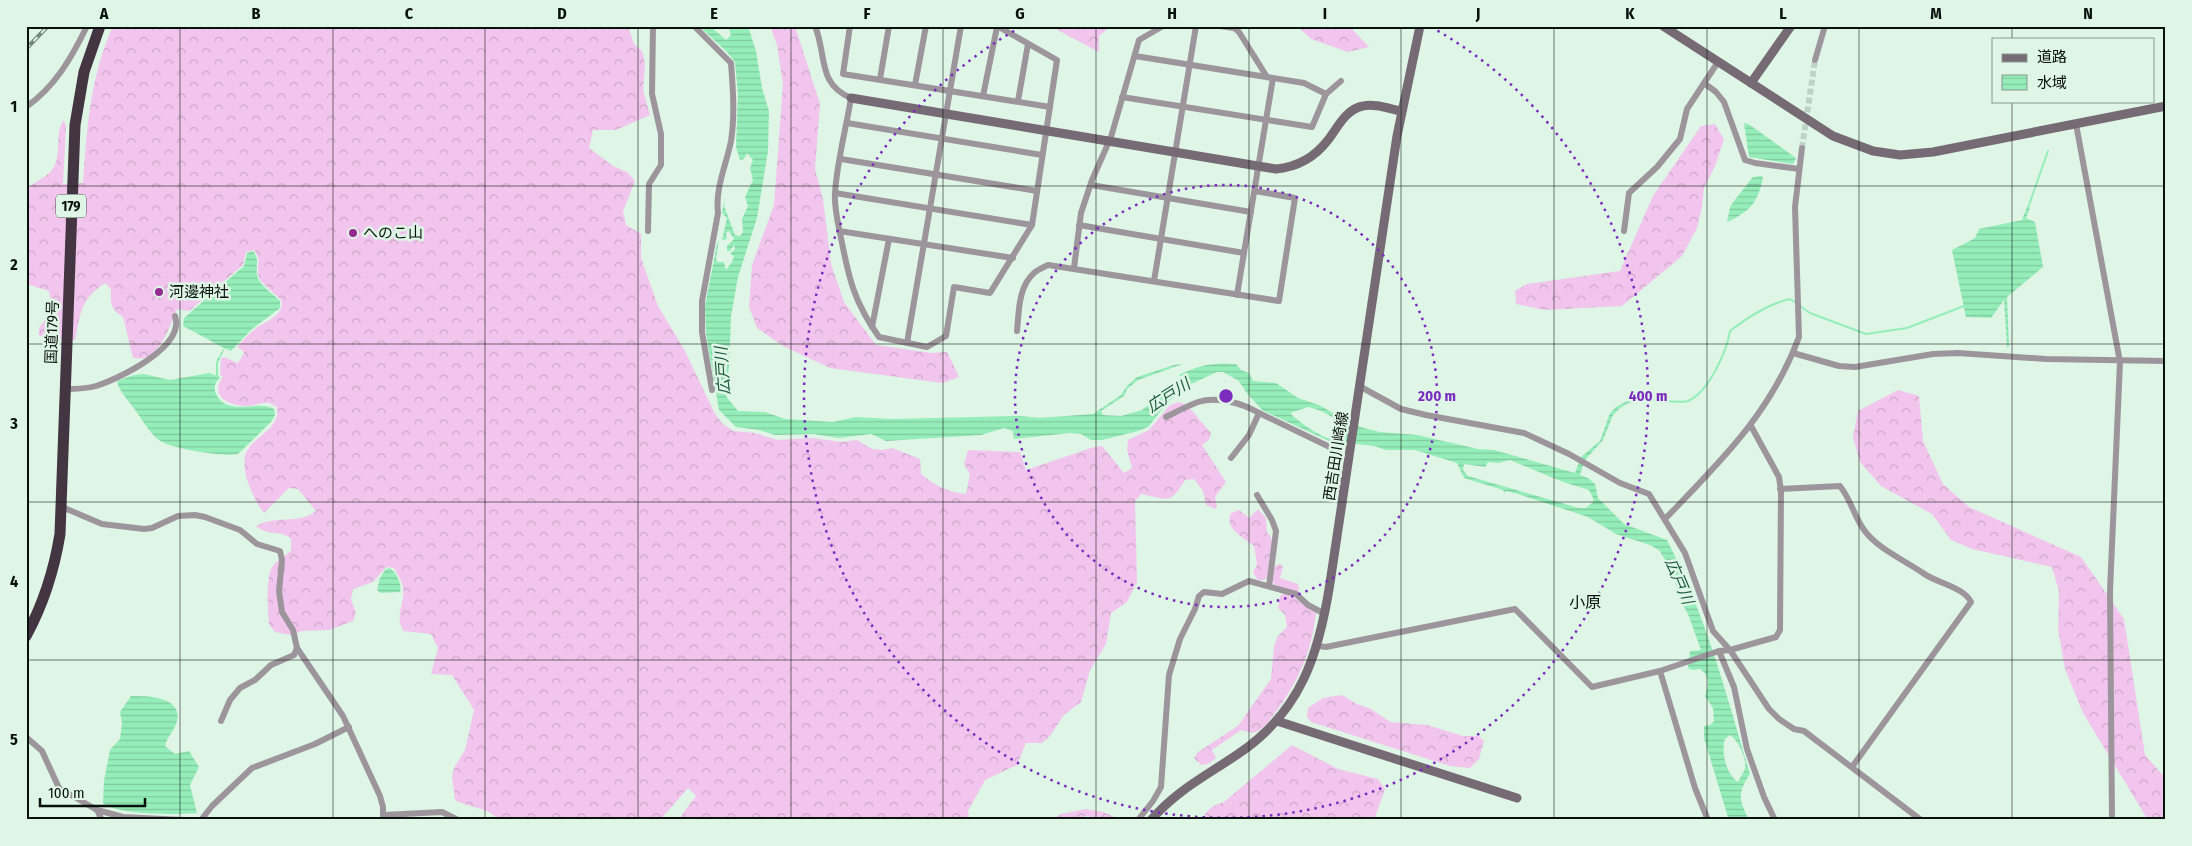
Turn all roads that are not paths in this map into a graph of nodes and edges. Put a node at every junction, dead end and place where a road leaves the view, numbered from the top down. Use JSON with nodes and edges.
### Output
{"nodes":[{"id":1,"x":87,"y":26,"type":"edge"},
{"id":2,"x":100,"y":26,"type":"edge"},
{"id":3,"x":653,"y":26,"type":"edge"},
{"id":4,"x":694,"y":26,"type":"edge"},
{"id":5,"x":816,"y":26,"type":"edge"},
{"id":6,"x":850,"y":26,"type":"edge"},
{"id":7,"x":889,"y":26,"type":"edge"},
{"id":8,"x":926,"y":26,"type":"edge"},
{"id":9,"x":961,"y":26,"type":"edge"},
{"id":10,"x":997,"y":26,"type":"edge"},
{"id":11,"x":1163,"y":26,"type":"edge"},
{"id":12,"x":1196,"y":26,"type":"edge"},
{"id":13,"x":1220,"y":26,"type":"edge"},
{"id":14,"x":1420,"y":26,"type":"edge"},
{"id":15,"x":1663,"y":26,"type":"edge"},
{"id":16,"x":1792,"y":26,"type":"edge"},
{"id":17,"x":1825,"y":26,"type":"edge"},
{"id":18,"x":1028,"y":44,"type":"junction"},
{"id":19,"x":1135,"y":56,"type":"junction"},
{"id":20,"x":1815,"y":60,"type":"tunnel mouth"},
{"id":21,"x":1718,"y":62,"type":"junction"},
{"id":22,"x":1190,"y":64,"type":"junction"},
{"id":23,"x":1270,"y":77,"type":"junction"},
{"id":24,"x":880,"y":79,"type":"junction"},
{"id":25,"x":1341,"y":81,"type":"dead end"},
{"id":26,"x":1751,"y":82,"type":"junction"},
{"id":27,"x":1704,"y":83,"type":"junction"},
{"id":28,"x":915,"y":85,"type":"junction"},
{"id":29,"x":951,"y":90,"type":"junction"},
{"id":30,"x":1326,"y":94,"type":"junction"},
{"id":31,"x":983,"y":96,"type":"junction"},
{"id":32,"x":1122,"y":97,"type":"junction"},
{"id":33,"x":851,"y":98,"type":"junction"},
{"id":34,"x":1018,"y":101,"type":"junction"},
{"id":35,"x":1183,"y":106,"type":"junction"},
{"id":36,"x":2166,"y":106,"type":"edge"},
{"id":37,"x":26,"y":107,"type":"edge"},
{"id":38,"x":1050,"y":107,"type":"junction"},
{"id":39,"x":1401,"y":111,"type":"junction"},
{"id":40,"x":946,"y":114,"type":"junction"},
{"id":41,"x":1266,"y":119,"type":"junction"},
{"id":42,"x":847,"y":123,"type":"junction"},
{"id":43,"x":2076,"y":124,"type":"junction"},
{"id":44,"x":1046,"y":130,"type":"junction"},
{"id":45,"x":942,"y":138,"type":"junction"},
{"id":46,"x":1109,"y":142,"type":"junction"},
{"id":47,"x":1802,"y":148,"type":"tunnel mouth"},
{"id":48,"x":1175,"y":152,"type":"junction"},
{"id":49,"x":1042,"y":155,"type":"junction"},
{"id":50,"x":841,"y":159,"type":"junction"},
{"id":51,"x":1259,"y":166,"type":"junction"},
{"id":52,"x":1799,"y":169,"type":"junction"},
{"id":53,"x":936,"y":174,"type":"junction"},
{"id":54,"x":1091,"y":185,"type":"junction"},
{"id":55,"x":1037,"y":191,"type":"junction"},
{"id":56,"x":1255,"y":191,"type":"junction"},
{"id":57,"x":835,"y":193,"type":"junction"},
{"id":58,"x":1168,"y":198,"type":"junction"},
{"id":59,"x":930,"y":210,"type":"junction"},
{"id":60,"x":1251,"y":212,"type":"junction"},
{"id":61,"x":1032,"y":225,"type":"junction"},
{"id":62,"x":1079,"y":226,"type":"junction"},
{"id":63,"x":648,"y":231,"type":"dead end"},
{"id":64,"x":839,"y":231,"type":"junction"},
{"id":65,"x":1624,"y":231,"type":"dead end"},
{"id":66,"x":889,"y":239,"type":"junction"},
{"id":67,"x":1160,"y":239,"type":"junction"},
{"id":68,"x":924,"y":245,"type":"junction"},
{"id":69,"x":1244,"y":253,"type":"junction"},
{"id":70,"x":1013,"y":258,"type":"junction"},
{"id":71,"x":1074,"y":268,"type":"junction"},
{"id":72,"x":1154,"y":282,"type":"junction"},
{"id":73,"x":1238,"y":295,"type":"junction"},
{"id":74,"x":175,"y":316,"type":"dead end"},
{"id":75,"x":872,"y":327,"type":"junction"},
{"id":76,"x":1017,"y":331,"type":"dead end"},
{"id":77,"x":907,"y":343,"type":"junction"},
{"id":78,"x":1793,"y":353,"type":"junction"},
{"id":79,"x":2166,"y":361,"type":"edge"},
{"id":80,"x":2120,"y":362,"type":"junction"},
{"id":81,"x":1361,"y":387,"type":"junction"},
{"id":82,"x":65,"y":389,"type":"junction"},
{"id":83,"x":712,"y":390,"type":"dead end"},
{"id":84,"x":1259,"y":412,"type":"junction"},
{"id":85,"x":1166,"y":417,"type":"dead end"},
{"id":86,"x":1751,"y":426,"type":"junction"},
{"id":87,"x":1231,"y":458,"type":"dead end"},
{"id":88,"x":1780,"y":489,"type":"junction"},
{"id":89,"x":1257,"y":495,"type":"dead end"},
{"id":90,"x":1344,"y":496,"type":"junction"},
{"id":91,"x":62,"y":507,"type":"junction"},
{"id":92,"x":1665,"y":519,"type":"junction"},
{"id":93,"x":1269,"y":586,"type":"junction"},
{"id":94,"x":1325,"y":614,"type":"junction"},
{"id":95,"x":26,"y":636,"type":"edge"},
{"id":96,"x":1318,"y":646,"type":"junction"},
{"id":97,"x":297,"y":648,"type":"junction"},
{"id":98,"x":1730,"y":650,"type":"junction"},
{"id":99,"x":1719,"y":651,"type":"junction"},
{"id":100,"x":1660,"y":671,"type":"junction"},
{"id":101,"x":221,"y":721,"type":"dead end"},
{"id":102,"x":1277,"y":721,"type":"junction"},
{"id":103,"x":349,"y":727,"type":"junction"},
{"id":104,"x":26,"y":737,"type":"edge"},
{"id":105,"x":1852,"y":767,"type":"junction"},
{"id":106,"x":1517,"y":798,"type":"dead end"},
{"id":107,"x":97,"y":810,"type":"junction"},
{"id":108,"x":383,"y":817,"type":"edge"},
{"id":109,"x":102,"y":820,"type":"edge"},
{"id":110,"x":183,"y":820,"type":"edge"},
{"id":111,"x":196,"y":820,"type":"edge"},
{"id":112,"x":201,"y":820,"type":"edge"},
{"id":113,"x":458,"y":820,"type":"edge"},
{"id":114,"x":1138,"y":820,"type":"edge"},
{"id":115,"x":1151,"y":820,"type":"edge"},
{"id":116,"x":1708,"y":820,"type":"edge"},
{"id":117,"x":1775,"y":820,"type":"edge"},
{"id":118,"x":1921,"y":820,"type":"edge"},
{"id":119,"x":2112,"y":820,"type":"edge"}],
"edges":[{"from":1,"to":37,"type":"street"},
{"from":2,"to":82,"type":"highway","name":"国道179号","number":"179"},
{"from":3,"to":63,"type":"street"},
{"from":4,"to":83,"type":"street"},
{"from":5,"to":33,"type":"street"},
{"from":6,"to":24,"type":"street"},
{"from":7,"to":24,"type":"street"},
{"from":8,"to":28,"type":"street"},
{"from":9,"to":29,"type":"street"},
{"from":10,"to":18,"type":"street"},
{"from":10,"to":31,"type":"street"},
{"from":11,"to":19,"type":"street"},
{"from":12,"to":22,"type":"street"},
{"from":13,"to":23,"type":"street"},
{"from":14,"to":39,"type":"street","name":"西吉田川崎線"},
{"from":15,"to":21,"type":"street"},
{"from":16,"to":26,"type":"street"},
{"from":17,"to":20,"type":"street"},
{"from":18,"to":34,"type":"street"},
{"from":18,"to":38,"type":"street"},
{"from":19,"to":22,"type":"street"},
{"from":19,"to":32,"type":"street"},
{"from":21,"to":26,"type":"street"},
{"from":21,"to":27,"type":"street"},
{"from":22,"to":23,"type":"street"},
{"from":22,"to":35,"type":"street"},
{"from":23,"to":30,"type":"street"},
{"from":23,"to":41,"type":"street"},
{"from":24,"to":28,"type":"street"},
{"from":25,"to":30,"type":"street"},
{"from":26,"to":43,"type":"street"},
{"from":27,"to":52,"type":"street"},
{"from":27,"to":65,"type":"street"},
{"from":28,"to":29,"type":"street"},
{"from":29,"to":31,"type":"street"},
{"from":29,"to":40,"type":"street"},
{"from":30,"to":41,"type":"street"},
{"from":31,"to":34,"type":"street"},
{"from":32,"to":35,"type":"street"},
{"from":32,"to":46,"type":"street"},
{"from":33,"to":40,"type":"street"},
{"from":33,"to":42,"type":"street"},
{"from":34,"to":38,"type":"street"},
{"from":35,"to":41,"type":"street"},
{"from":35,"to":48,"type":"street"},
{"from":36,"to":43,"type":"street"},
{"from":38,"to":44,"type":"street"},
{"from":39,"to":51,"type":"street"},
{"from":39,"to":81,"type":"street","name":"西吉田川崎線"},
{"from":40,"to":44,"type":"street"},
{"from":40,"to":45,"type":"street"},
{"from":41,"to":51,"type":"street"},
{"from":42,"to":45,"type":"street"},
{"from":42,"to":50,"type":"street"},
{"from":43,"to":80,"type":"street"},
{"from":44,"to":46,"type":"street"},
{"from":44,"to":49,"type":"street"},
{"from":45,"to":49,"type":"street"},
{"from":45,"to":53,"type":"street"},
{"from":46,"to":48,"type":"street"},
{"from":46,"to":54,"type":"street"},
{"from":47,"to":52,"type":"street"},
{"from":48,"to":51,"type":"street"},
{"from":48,"to":58,"type":"street"},
{"from":49,"to":55,"type":"street"},
{"from":50,"to":53,"type":"street"},
{"from":50,"to":57,"type":"street"},
{"from":51,"to":56,"type":"street"},
{"from":52,"to":78,"type":"street"},
{"from":53,"to":55,"type":"street"},
{"from":53,"to":59,"type":"street"},
{"from":54,"to":58,"type":"street"},
{"from":54,"to":62,"type":"street"},
{"from":55,"to":61,"type":"street"},
{"from":56,"to":60,"type":"street"},
{"from":56,"to":73,"type":"street"},
{"from":57,"to":59,"type":"street"},
{"from":57,"to":64,"type":"street"},
{"from":58,"to":60,"type":"street"},
{"from":58,"to":67,"type":"street"},
{"from":59,"to":61,"type":"street"},
{"from":59,"to":68,"type":"street"},
{"from":60,"to":69,"type":"street"},
{"from":61,"to":70,"type":"street"},
{"from":62,"to":67,"type":"street"},
{"from":62,"to":71,"type":"street"},
{"from":64,"to":66,"type":"street"},
{"from":64,"to":75,"type":"street"},
{"from":66,"to":68,"type":"street"},
{"from":66,"to":75,"type":"street"},
{"from":67,"to":69,"type":"street"},
{"from":67,"to":72,"type":"street"},
{"from":68,"to":70,"type":"street"},
{"from":68,"to":77,"type":"street"},
{"from":69,"to":73,"type":"street"},
{"from":70,"to":77,"type":"street"},
{"from":71,"to":72,"type":"street"},
{"from":71,"to":76,"type":"street"},
{"from":72,"to":73,"type":"street"},
{"from":74,"to":82,"type":"street"},
{"from":75,"to":77,"type":"street"},
{"from":78,"to":80,"type":"street"},
{"from":78,"to":86,"type":"street"},
{"from":79,"to":80,"type":"street"},
{"from":80,"to":119,"type":"street"},
{"from":81,"to":90,"type":"street","name":"西吉田川崎線"},
{"from":81,"to":92,"type":"street"},
{"from":82,"to":91,"type":"highway","name":"国道179号","number":"179"},
{"from":84,"to":85,"type":"street"},
{"from":84,"to":87,"type":"street"},
{"from":84,"to":90,"type":"street"},
{"from":86,"to":88,"type":"street"},
{"from":86,"to":92,"type":"street"},
{"from":88,"to":98,"type":"street"},
{"from":88,"to":105,"type":"street"},
{"from":89,"to":93,"type":"street"},
{"from":90,"to":94,"type":"street","name":"西吉田川崎線"},
{"from":91,"to":95,"type":"highway","name":"国道179号","number":"179"},
{"from":91,"to":97,"type":"street"},
{"from":92,"to":98,"type":"street"},
{"from":93,"to":94,"type":"street"},
{"from":93,"to":114,"type":"street"},
{"from":94,"to":96,"type":"street","name":"西吉田川崎線"},
{"from":96,"to":100,"type":"street"},
{"from":96,"to":102,"type":"street","name":"西吉田川崎線"},
{"from":97,"to":101,"type":"street"},
{"from":97,"to":103,"type":"street"},
{"from":98,"to":99,"type":"street"},
{"from":98,"to":105,"type":"street"},
{"from":99,"to":100,"type":"street"},
{"from":99,"to":117,"type":"street"},
{"from":100,"to":116,"type":"street"},
{"from":102,"to":106,"type":"street"},
{"from":102,"to":115,"type":"street","name":"西吉田川崎線"},
{"from":103,"to":108,"type":"street"},
{"from":103,"to":112,"type":"street"},
{"from":104,"to":107,"type":"street"},
{"from":105,"to":118,"type":"street"},
{"from":107,"to":109,"type":"street"},
{"from":107,"to":110,"type":"street"},
{"from":108,"to":113,"type":"street"},
{"from":110,"to":111,"type":"street"}]}
